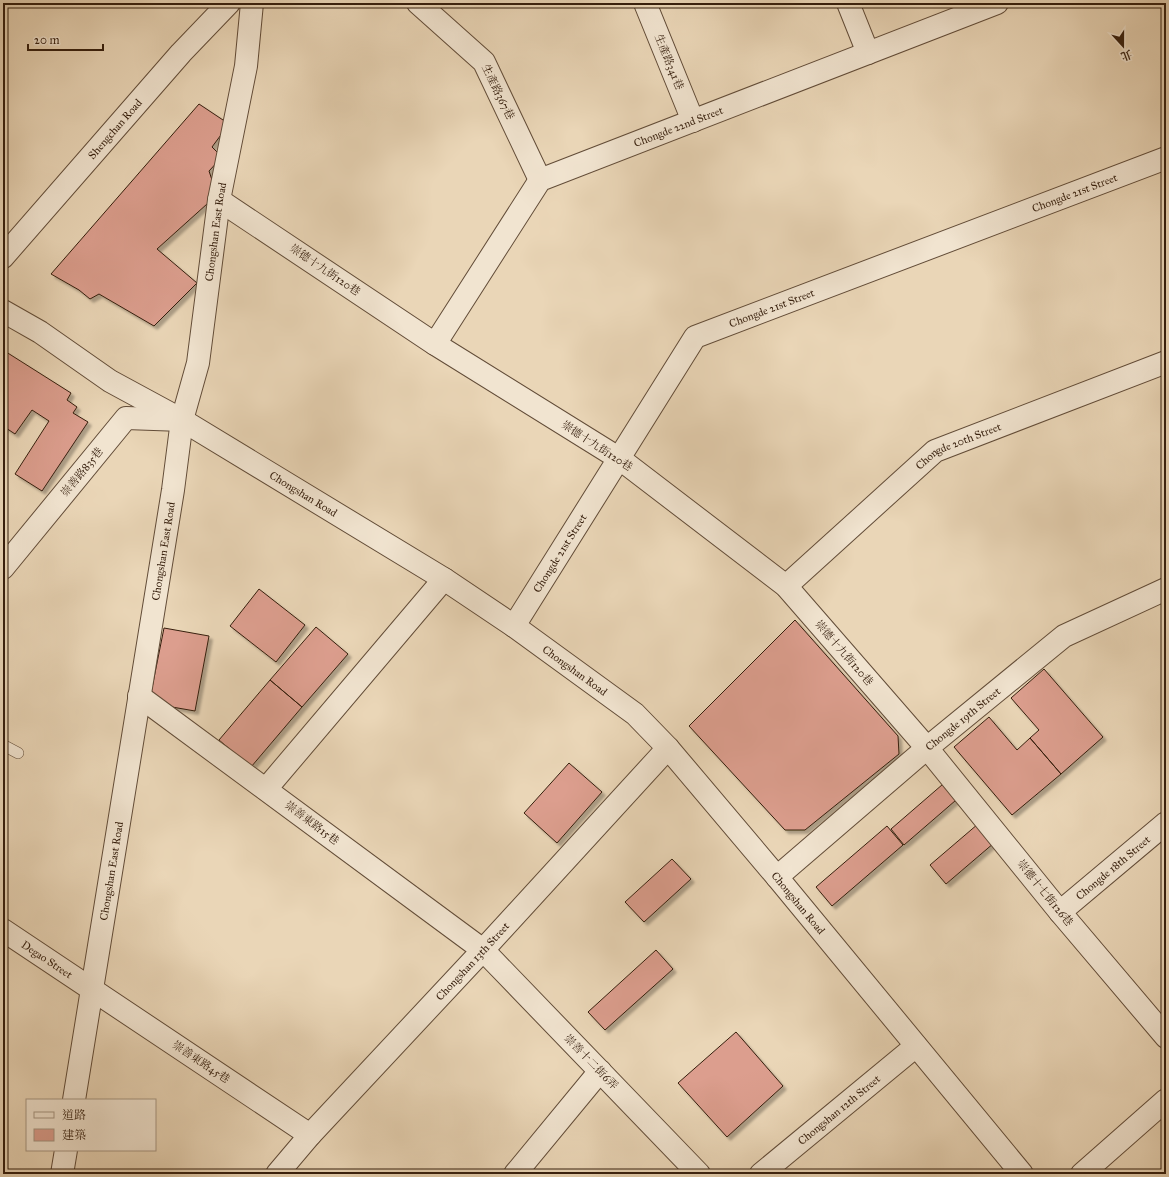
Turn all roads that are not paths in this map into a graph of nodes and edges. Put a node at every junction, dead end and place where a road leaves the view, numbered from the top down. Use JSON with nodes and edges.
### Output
{"nodes":[{"id":1,"x":230,"y":3,"type":"edge"},
{"id":2,"x":252,"y":3,"type":"edge"},
{"id":3,"x":418,"y":3,"type":"edge"},
{"id":4,"x":645,"y":3,"type":"edge"},
{"id":5,"x":848,"y":3,"type":"edge"},
{"id":6,"x":997,"y":3,"type":"edge"},
{"id":7,"x":868,"y":53,"type":"junction"},
{"id":8,"x":693,"y":121,"type":"junction"},
{"id":9,"x":1166,"y":158,"type":"edge"},
{"id":10,"x":540,"y":180,"type":"junction"},
{"id":11,"x":219,"y":200,"type":"junction"},
{"id":12,"x":3,"y":256,"type":"edge"},
{"id":13,"x":3,"y":311,"type":"edge"},
{"id":14,"x":435,"y":344,"type":"junction"},
{"id":15,"x":1166,"y":362,"type":"edge"},
{"id":16,"x":182,"y":420,"type":"junction"},
{"id":17,"x":620,"y":459,"type":"junction"},
{"id":18,"x":3,"y":568,"type":"edge"},
{"id":19,"x":444,"y":579,"type":"junction"},
{"id":20,"x":786,"y":586,"type":"junction"},
{"id":21,"x":1166,"y":589,"type":"edge"},
{"id":22,"x":514,"y":626,"type":"junction"},
{"id":23,"x":139,"y":696,"type":"junction"},
{"id":24,"x":3,"y":745,"type":"edge"},
{"id":25,"x":668,"y":748,"type":"junction"},
{"id":26,"x":927,"y":748,"type":"junction"},
{"id":27,"x":18,"y":753,"type":"dead end"},
{"id":28,"x":266,"y":789,"type":"junction"},
{"id":29,"x":1166,"y":823,"type":"edge"},
{"id":30,"x":777,"y":877,"type":"junction"},
{"id":31,"x":1060,"y":912,"type":"junction"},
{"id":32,"x":3,"y":930,"type":"edge"},
{"id":33,"x":484,"y":950,"type":"junction"},
{"id":34,"x":92,"y":988,"type":"junction"},
{"id":35,"x":1166,"y":1037,"type":"edge"},
{"id":36,"x":916,"y":1046,"type":"junction"},
{"id":37,"x":600,"y":1071,"type":"junction"},
{"id":38,"x":74,"y":1099,"type":"edge"},
{"id":39,"x":1166,"y":1100,"type":"edge"},
{"id":40,"x":310,"y":1135,"type":"junction"},
{"id":41,"x":66,"y":1151,"type":"edge"},
{"id":42,"x":62,"y":1174,"type":"edge"},
{"id":43,"x":277,"y":1174,"type":"edge"},
{"id":44,"x":515,"y":1174,"type":"edge"},
{"id":45,"x":699,"y":1174,"type":"edge"},
{"id":46,"x":761,"y":1174,"type":"edge"},
{"id":47,"x":1022,"y":1174,"type":"edge"},
{"id":48,"x":1082,"y":1174,"type":"edge"}],
"edges":[{"from":1,"to":12,"type":"street","name":"Shengchan Road"},
{"from":2,"to":11,"type":"street","name":"Chongshan East Road"},
{"from":3,"to":10,"type":"street","name":"生產路367巷"},
{"from":4,"to":8,"type":"street","name":"生產路341巷"},
{"from":5,"to":7,"type":"street"},
{"from":6,"to":7,"type":"street","name":"Chongde 22nd Street"},
{"from":7,"to":8,"type":"street","name":"Chongde 22nd Street"},
{"from":8,"to":10,"type":"street","name":"Chongde 22nd Street"},
{"from":9,"to":17,"type":"street","name":"Chongde 21st Street"},
{"from":10,"to":14,"type":"street"},
{"from":11,"to":14,"type":"street","name":"崇德十九街120巷"},
{"from":11,"to":16,"type":"street","name":"Chongshan East Road"},
{"from":13,"to":16,"type":"street","name":"Chongshan Road"},
{"from":14,"to":17,"type":"street","name":"崇德十九街120巷"},
{"from":15,"to":20,"type":"street","name":"Chongde 20th Street"},
{"from":16,"to":18,"type":"street","name":"崇善路835巷"},
{"from":16,"to":19,"type":"street","name":"Chongshan Road"},
{"from":16,"to":23,"type":"street","name":"Chongshan East Road"},
{"from":17,"to":20,"type":"street","name":"崇德十九街120巷"},
{"from":17,"to":22,"type":"street","name":"Chongde 21st Street"},
{"from":19,"to":22,"type":"street","name":"Chongshan Road"},
{"from":19,"to":28,"type":"street"},
{"from":20,"to":26,"type":"street","name":"崇德十九街120巷"},
{"from":21,"to":26,"type":"street","name":"Chongde 19th Street"},
{"from":22,"to":25,"type":"street","name":"Chongshan Road"},
{"from":23,"to":28,"type":"street","name":"崇善東路15巷"},
{"from":23,"to":34,"type":"street","name":"Chongshan East Road"},
{"from":24,"to":27,"type":"lane"},
{"from":25,"to":30,"type":"street","name":"Chongshan Road"},
{"from":25,"to":33,"type":"street","name":"Chongshan 13th Street"},
{"from":26,"to":30,"type":"street","name":"Chongde 19th Street"},
{"from":26,"to":31,"type":"street","name":"崇德十七街126巷"},
{"from":28,"to":33,"type":"street","name":"崇善東路15巷"},
{"from":29,"to":31,"type":"street","name":"Chongde 18th Street"},
{"from":30,"to":36,"type":"street","name":"Chongshan Road"},
{"from":31,"to":35,"type":"street","name":"崇德十七街126巷"},
{"from":32,"to":34,"type":"street","name":"Degao Street"},
{"from":33,"to":37,"type":"street","name":"崇善十二街6弄"},
{"from":33,"to":40,"type":"street","name":"Chongshan 13th Street"},
{"from":34,"to":38,"type":"street","name":"Chongshan East Road"},
{"from":34,"to":40,"type":"street","name":"崇善東路45巷"},
{"from":36,"to":46,"type":"street","name":"Chongshan 12th Street"},
{"from":36,"to":47,"type":"street","name":"Chongshan Road"},
{"from":37,"to":44,"type":"street"},
{"from":37,"to":45,"type":"street","name":"崇善十二街6弄"},
{"from":39,"to":48,"type":"street"},
{"from":40,"to":43,"type":"street","name":"Chongshan 13th Street"},
{"from":41,"to":42,"type":"street"}]}
